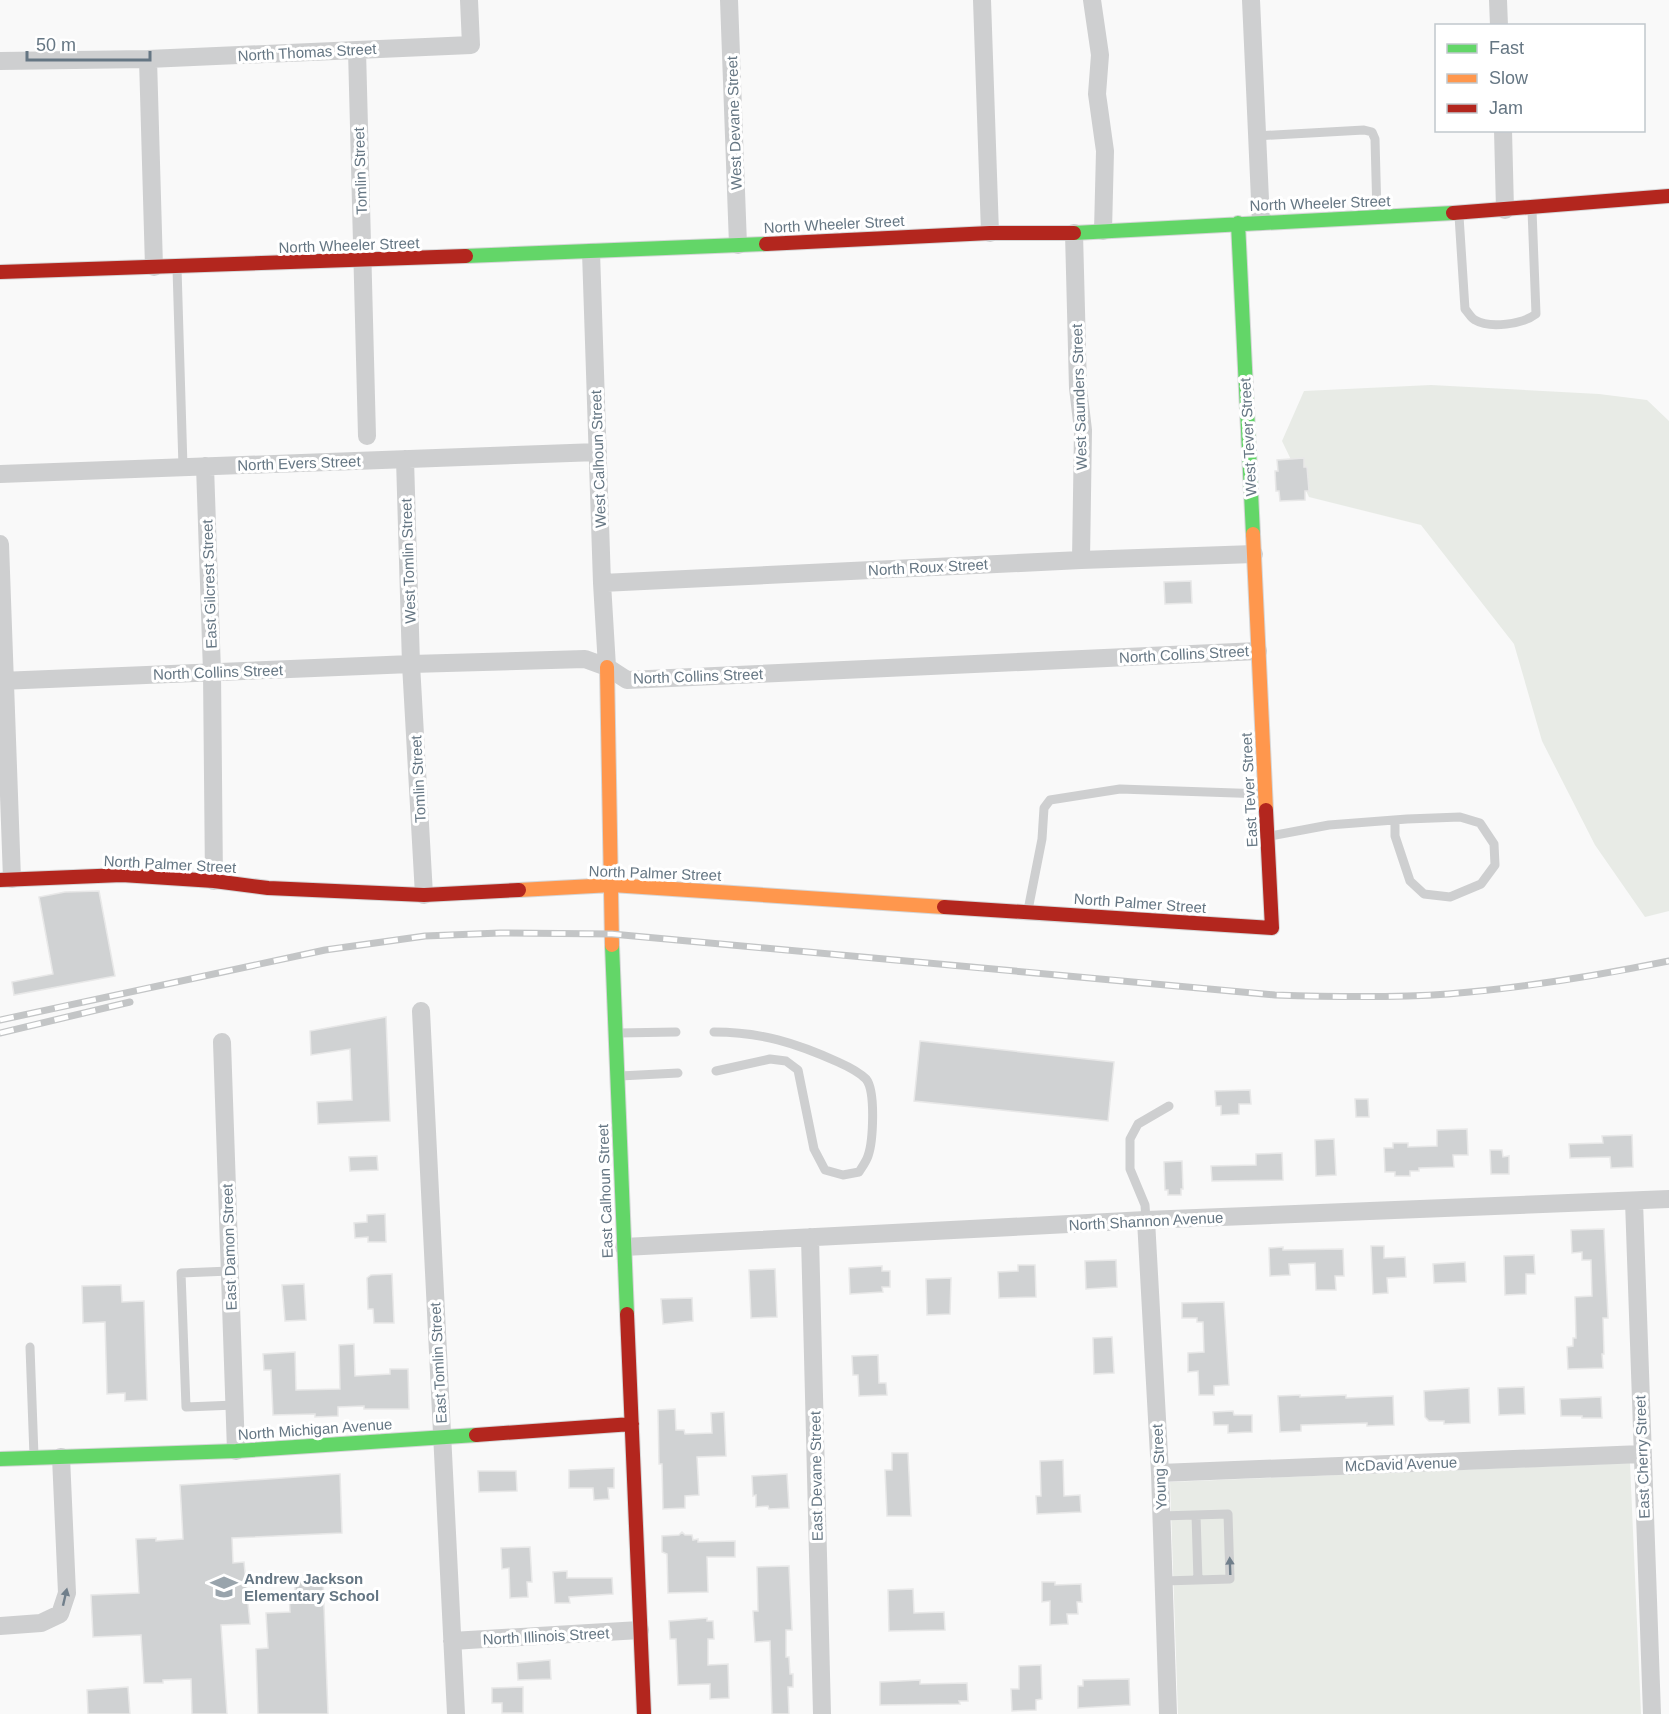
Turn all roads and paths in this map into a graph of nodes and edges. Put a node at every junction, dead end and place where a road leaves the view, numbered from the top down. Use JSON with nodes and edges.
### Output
{"nodes":[{"id":1,"x":469,"y":0,"type":"edge"},
{"id":2,"x":729,"y":0,"type":"edge"},
{"id":3,"x":982,"y":0,"type":"edge"},
{"id":4,"x":1092,"y":0,"type":"edge"},
{"id":5,"x":1251,"y":0,"type":"edge"},
{"id":6,"x":1498,"y":0,"type":"edge"},
{"id":7,"x":1499,"y":24,"type":"edge"},
{"id":8,"x":357,"y":50,"type":"junction"},
{"id":9,"x":148,"y":59,"type":"junction"},
{"id":10,"x":0,"y":61,"type":"edge"},
{"id":11,"x":1503,"y":132,"type":"edge"},
{"id":12,"x":1256,"y":136,"type":"junction"},
{"id":13,"x":1669,"y":196,"type":"edge"},
{"id":14,"x":1532,"y":208,"type":"junction"},
{"id":15,"x":1505,"y":210,"type":"junction"},
{"id":16,"x":1459,"y":213,"type":"junction"},
{"id":17,"x":1377,"y":218,"type":"junction"},
{"id":18,"x":1261,"y":222,"type":"junction"},
{"id":19,"x":1238,"y":223,"type":"junction"},
{"id":20,"x":1103,"y":231,"type":"junction"},
{"id":21,"x":990,"y":233,"type":"junction"},
{"id":22,"x":1074,"y":233,"type":"junction"},
{"id":23,"x":738,"y":245,"type":"junction"},
{"id":24,"x":591,"y":252,"type":"junction"},
{"id":25,"x":363,"y":261,"type":"junction"},
{"id":26,"x":177,"y":266,"type":"junction"},
{"id":27,"x":154,"y":267,"type":"junction"},
{"id":28,"x":0,"y":272,"type":"edge"},
{"id":29,"x":367,"y":436,"type":"dead end"},
{"id":30,"x":598,"y":452,"type":"junction"},
{"id":31,"x":405,"y":459,"type":"junction"},
{"id":32,"x":204,"y":466,"type":"junction"},
{"id":33,"x":183,"y":467,"type":"junction"},
{"id":34,"x":0,"y":474,"type":"edge"},
{"id":35,"x":0,"y":544,"type":"edge"},
{"id":36,"x":1254,"y":554,"type":"junction"},
{"id":37,"x":1081,"y":560,"type":"junction"},
{"id":38,"x":602,"y":584,"type":"junction"},
{"id":39,"x":1258,"y":651,"type":"junction"},
{"id":40,"x":411,"y":663,"type":"junction"},
{"id":41,"x":607,"y":667,"type":"junction"},
{"id":42,"x":212,"y":672,"type":"junction"},
{"id":43,"x":3,"y":680,"type":"edge"},
{"id":44,"x":1266,"y":794,"type":"junction"},
{"id":45,"x":1395,"y":820,"type":"junction"},
{"id":46,"x":1268,"y":837,"type":"junction"},
{"id":47,"x":6,"y":880,"type":"edge"},
{"id":48,"x":214,"y":881,"type":"junction"},
{"id":49,"x":612,"y":885,"type":"junction"},
{"id":50,"x":424,"y":895,"type":"junction"},
{"id":51,"x":1028,"y":912,"type":"junction"},
{"id":52,"x":1272,"y":928,"type":"joint"},
{"id":53,"x":421,"y":1011,"type":"dead end"},
{"id":54,"x":676,"y":1032,"type":"dead end"},
{"id":55,"x":714,"y":1032,"type":"dead end"},
{"id":56,"x":616,"y":1033,"type":"junction"},
{"id":57,"x":222,"y":1042,"type":"dead end"},
{"id":58,"x":716,"y":1071,"type":"dead end"},
{"id":59,"x":678,"y":1073,"type":"dead end"},
{"id":60,"x":617,"y":1076,"type":"junction"},
{"id":61,"x":1169,"y":1106,"type":"dead end"},
{"id":62,"x":1669,"y":1199,"type":"edge"},
{"id":63,"x":1634,"y":1201,"type":"junction"},
{"id":64,"x":1146,"y":1220,"type":"junction"},
{"id":65,"x":810,"y":1237,"type":"junction"},
{"id":66,"x":624,"y":1247,"type":"junction"},
{"id":67,"x":230,"y":1271,"type":"junction"},
{"id":68,"x":30,"y":1347,"type":"dead end"},
{"id":69,"x":235,"y":1405,"type":"junction"},
{"id":70,"x":632,"y":1424,"type":"junction"},
{"id":71,"x":441,"y":1436,"type":"junction"},
{"id":72,"x":237,"y":1451,"type":"junction"},
{"id":73,"x":1642,"y":1454,"type":"junction"},
{"id":74,"x":61,"y":1457,"type":"junction"},
{"id":75,"x":34,"y":1458,"type":"junction"},
{"id":76,"x":0,"y":1459,"type":"edge"},
{"id":77,"x":1160,"y":1473,"type":"junction"},
{"id":78,"x":1196,"y":1515,"type":"junction"},
{"id":79,"x":1161,"y":1516,"type":"junction"},
{"id":80,"x":1198,"y":1580,"type":"junction"},
{"id":81,"x":1164,"y":1581,"type":"junction"},
{"id":82,"x":0,"y":1626,"type":"edge"},
{"id":83,"x":640,"y":1630,"type":"junction"},
{"id":84,"x":452,"y":1641,"type":"junction"},
{"id":85,"x":456,"y":1714,"type":"edge"},
{"id":86,"x":644,"y":1714,"type":"edge"},
{"id":87,"x":822,"y":1714,"type":"edge"},
{"id":88,"x":1168,"y":1714,"type":"edge"},
{"id":89,"x":1652,"y":1714,"type":"edge"}],
"edges":[{"from":1,"to":8,"type":"street","name":"North Thomas Street"},
{"from":2,"to":23,"type":"street","name":"West Devane Street"},
{"from":3,"to":21,"type":"street"},
{"from":4,"to":20,"type":"street"},
{"from":5,"to":12,"type":"street"},
{"from":6,"to":7,"type":"street"},
{"from":8,"to":9,"type":"street","name":"North Thomas Street"},
{"from":8,"to":25,"type":"street","name":"Tomlin Street"},
{"from":9,"to":10,"type":"street","name":"North Thomas Street"},
{"from":9,"to":27,"type":"street"},
{"from":11,"to":15,"type":"street"},
{"from":12,"to":17,"type":"lane"},
{"from":12,"to":18,"type":"street"},
{"from":13,"to":14,"type":"street","name":"North Wheeler Street"},
{"from":14,"to":15,"type":"street","name":"North Wheeler Street"},
{"from":14,"to":16,"type":"lane"},
{"from":15,"to":16,"type":"street","name":"North Wheeler Street"},
{"from":16,"to":17,"type":"street","name":"North Wheeler Street"},
{"from":17,"to":18,"type":"street","name":"North Wheeler Street"},
{"from":18,"to":19,"type":"street","name":"North Wheeler Street"},
{"from":19,"to":20,"type":"street","name":"North Wheeler Street"},
{"from":19,"to":36,"type":"street","name":"West Tever Street"},
{"from":20,"to":22,"type":"street","name":"North Wheeler Street"},
{"from":21,"to":22,"type":"street","name":"North Wheeler Street"},
{"from":21,"to":23,"type":"street","name":"North Wheeler Street"},
{"from":22,"to":37,"type":"street","name":"West Saunders Street"},
{"from":23,"to":24,"type":"street","name":"North Wheeler Street"},
{"from":24,"to":25,"type":"street","name":"North Wheeler Street"},
{"from":24,"to":30,"type":"street","name":"West Calhoun Street"},
{"from":25,"to":26,"type":"street","name":"North Wheeler Street"},
{"from":25,"to":29,"type":"street","name":"Tomlin Street"},
{"from":26,"to":27,"type":"street","name":"North Wheeler Street"},
{"from":26,"to":33,"type":"lane"},
{"from":27,"to":28,"type":"street","name":"North Wheeler Street"},
{"from":30,"to":31,"type":"street","name":"North Evers Street"},
{"from":30,"to":38,"type":"street","name":"West Calhoun Street"},
{"from":31,"to":32,"type":"street","name":"North Evers Street"},
{"from":31,"to":40,"type":"street","name":"West Tomlin Street"},
{"from":32,"to":33,"type":"street","name":"North Evers Street"},
{"from":32,"to":42,"type":"street","name":"East Gilcrest Street"},
{"from":33,"to":34,"type":"street","name":"North Evers Street"},
{"from":35,"to":43,"type":"street"},
{"from":36,"to":37,"type":"street","name":"North Roux Street"},
{"from":36,"to":39,"type":"street","name":"West Tever Street"},
{"from":37,"to":38,"type":"street","name":"North Roux Street"},
{"from":38,"to":41,"type":"street","name":"West Calhoun Street"},
{"from":39,"to":41,"type":"street","name":"North Collins Street"},
{"from":39,"to":44,"type":"street","name":"East Tever Street"},
{"from":40,"to":41,"type":"street","name":"North Collins Street"},
{"from":40,"to":42,"type":"street","name":"North Collins Street"},
{"from":40,"to":50,"type":"street","name":"Tomlin Street"},
{"from":41,"to":49,"type":"street","name":"East Calhoun Street"},
{"from":42,"to":43,"type":"street","name":"North Collins Street"},
{"from":42,"to":48,"type":"street","name":"East Gilcrest Street"},
{"from":43,"to":47,"type":"street"},
{"from":44,"to":46,"type":"street","name":"East Tever Street"},
{"from":44,"to":51,"type":"lane"},
{"from":45,"to":45,"type":"lane"},
{"from":45,"to":46,"type":"lane"},
{"from":46,"to":52,"type":"street","name":"East Tever Street"},
{"from":47,"to":48,"type":"street","name":"North Palmer Street"},
{"from":48,"to":50,"type":"street","name":"North Palmer Street"},
{"from":49,"to":50,"type":"street","name":"North Palmer Street"},
{"from":49,"to":51,"type":"street","name":"North Palmer Street"},
{"from":49,"to":56,"type":"street","name":"East Calhoun Street"},
{"from":51,"to":52,"type":"street","name":"North Palmer Street"},
{"from":53,"to":71,"type":"street","name":"East Tomlin Street"},
{"from":54,"to":56,"type":"lane"},
{"from":55,"to":58,"type":"lane"},
{"from":56,"to":60,"type":"street","name":"East Calhoun Street"},
{"from":57,"to":67,"type":"street","name":"East Damon Street"},
{"from":59,"to":60,"type":"lane"},
{"from":60,"to":66,"type":"street","name":"East Calhoun Street"},
{"from":61,"to":64,"type":"lane"},
{"from":62,"to":63,"type":"street","name":"North Shannon Avenue"},
{"from":63,"to":64,"type":"street","name":"North Shannon Avenue"},
{"from":63,"to":73,"type":"street","name":"East Cherry Street"},
{"from":64,"to":65,"type":"street","name":"North Shannon Avenue"},
{"from":64,"to":77,"type":"street","name":"Young Street"},
{"from":65,"to":66,"type":"street","name":"North Shannon Avenue"},
{"from":65,"to":87,"type":"street","name":"East Devane Street"},
{"from":66,"to":70,"type":"street","name":"East Calhoun Street"},
{"from":67,"to":69,"type":"street","name":"East Damon Street"},
{"from":67,"to":69,"type":"lane"},
{"from":68,"to":75,"type":"lane"},
{"from":69,"to":72,"type":"street","name":"East Damon Street"},
{"from":70,"to":71,"type":"street","name":"North Michigan Avenue"},
{"from":70,"to":83,"type":"street","name":"East Calhoun Street"},
{"from":71,"to":72,"type":"street","name":"North Michigan Avenue"},
{"from":71,"to":84,"type":"street","name":"East Tomlin Street"},
{"from":72,"to":74,"type":"street","name":"North Michigan Avenue"},
{"from":73,"to":77,"type":"street","name":"McDavid Avenue"},
{"from":73,"to":89,"type":"street","name":"East Cherry Street"},
{"from":74,"to":75,"type":"street","name":"North Michigan Avenue"},
{"from":82,"to":74,"type":"street","one_way":true},
{"from":75,"to":76,"type":"street","name":"North Michigan Avenue"},
{"from":77,"to":79,"type":"street","name":"Young Street"},
{"from":78,"to":79,"type":"lane"},
{"from":78,"to":80,"type":"lane"},
{"from":80,"to":78,"type":"lane","one_way":true},
{"from":79,"to":81,"type":"street","name":"Young Street"},
{"from":80,"to":81,"type":"lane"},
{"from":81,"to":88,"type":"street","name":"Young Street"},
{"from":83,"to":84,"type":"street","name":"North Illinois Street"},
{"from":83,"to":86,"type":"street","name":"East Calhoun Street"},
{"from":84,"to":85,"type":"street","name":"East Tomlin Street"}]}
